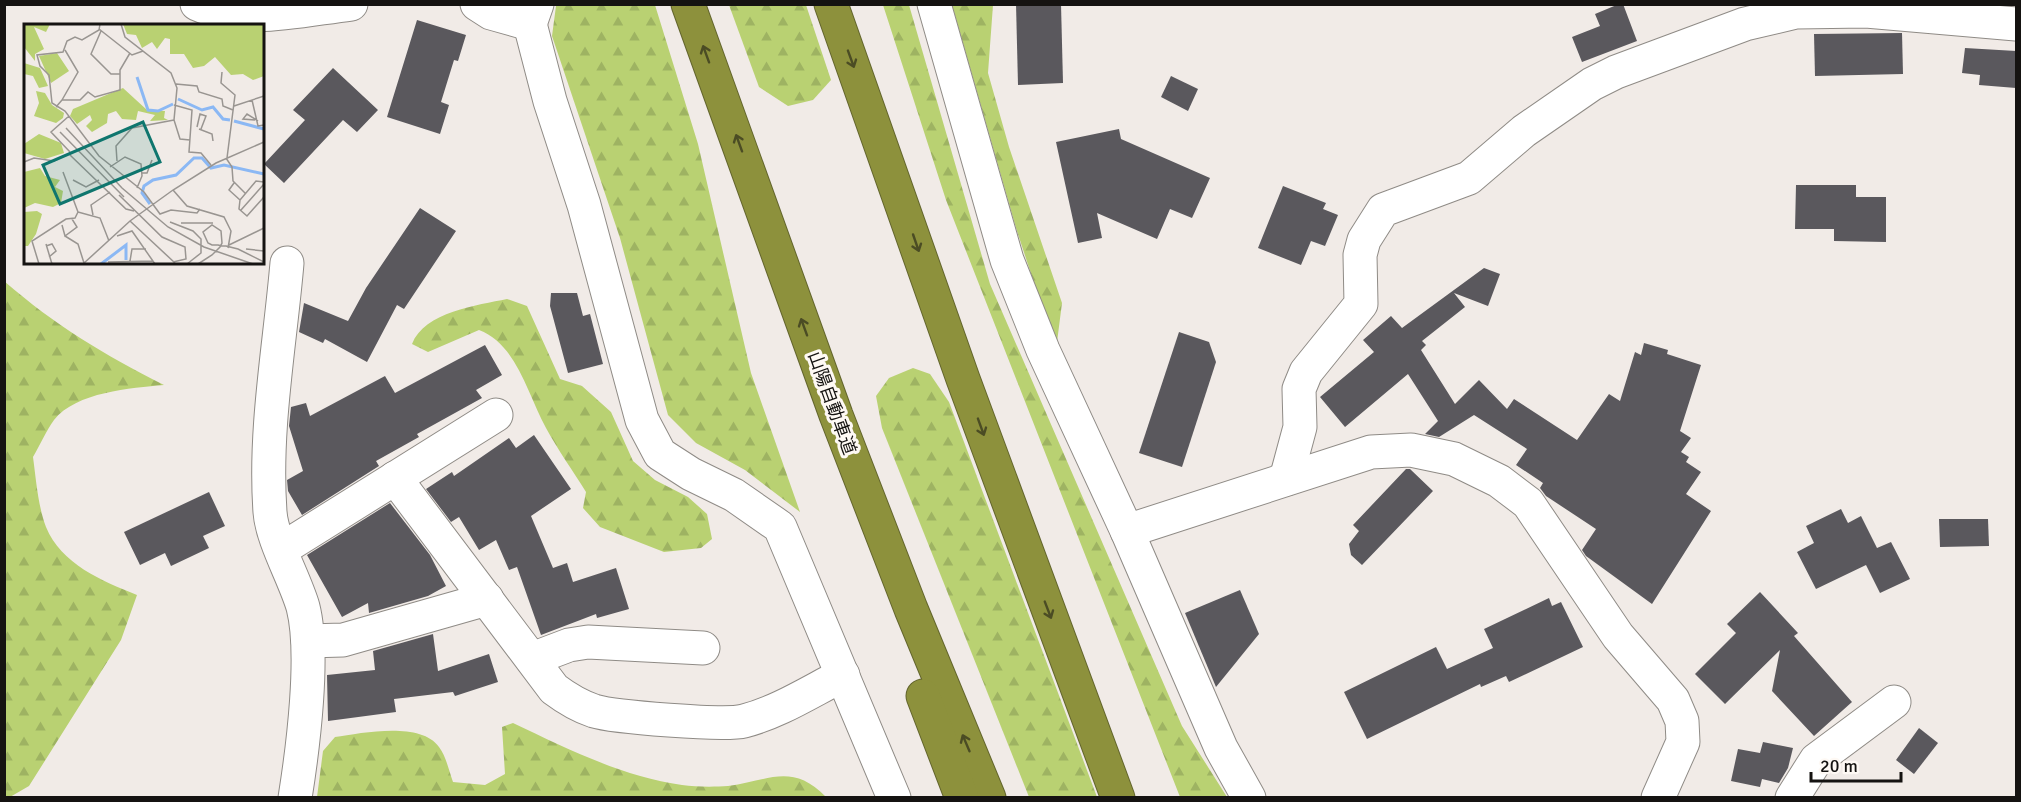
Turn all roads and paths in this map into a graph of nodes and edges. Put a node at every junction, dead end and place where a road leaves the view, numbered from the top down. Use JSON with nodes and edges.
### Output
{"nodes":[{"id":1,"x":197,"y":4,"type":"edge"},
{"id":2,"x":351,"y":4,"type":"edge"},
{"id":3,"x":477,"y":4,"type":"edge"},
{"id":4,"x":688,"y":4,"type":"edge"},
{"id":5,"x":831,"y":4,"type":"edge"},
{"id":6,"x":934,"y":4,"type":"edge"},
{"id":7,"x":533,"y":14,"type":"edge"},
{"id":8,"x":2016,"y":24,"type":"edge"},
{"id":9,"x":287,"y":263,"type":"dead end"},
{"id":10,"x":496,"y":415,"type":"dead end"},
{"id":11,"x":836,"y":415,"type":"junction"},
{"id":12,"x":395,"y":478,"type":"junction"},
{"id":13,"x":1286,"y":479,"type":"junction"},
{"id":14,"x":1127,"y":531,"type":"junction"},
{"id":15,"x":282,"y":549,"type":"junction"},
{"id":16,"x":487,"y":599,"type":"junction"},
{"id":17,"x":308,"y":641,"type":"junction"},
{"id":18,"x":703,"y":648,"type":"dead end"},
{"id":19,"x":532,"y":659,"type":"junction"},
{"id":20,"x":843,"y":675,"type":"junction"},
{"id":21,"x":1894,"y":702,"type":"dead end"},
{"id":22,"x":1091,"y":723,"type":"junction"},
{"id":23,"x":295,"y":798,"type":"edge"},
{"id":24,"x":894,"y":798,"type":"edge"},
{"id":25,"x":962,"y":798,"type":"edge"},
{"id":26,"x":989,"y":798,"type":"edge"},
{"id":27,"x":1118,"y":798,"type":"edge"},
{"id":28,"x":1126,"y":798,"type":"edge"},
{"id":29,"x":1249,"y":798,"type":"edge"},
{"id":30,"x":1658,"y":798,"type":"edge"},
{"id":31,"x":1792,"y":798,"type":"edge"}],
"edges":[{"from":1,"to":2,"type":"street"},
{"from":3,"to":7,"type":"street"},
{"from":11,"to":4,"type":"highway","name":"山陽自動車道","one_way":true},
{"from":5,"to":22,"type":"highway","one_way":true},
{"from":6,"to":14,"type":"street"},
{"from":7,"to":20,"type":"street"},
{"from":8,"to":13,"type":"street"},
{"from":9,"to":15,"type":"street"},
{"from":10,"to":12,"type":"street"},
{"from":11,"to":25,"type":"highway"},
{"from":26,"to":11,"type":"highway","name":"山陽自動車道","one_way":true},
{"from":12,"to":15,"type":"street"},
{"from":12,"to":16,"type":"street"},
{"from":13,"to":14,"type":"street"},
{"from":13,"to":30,"type":"street"},
{"from":14,"to":29,"type":"street"},
{"from":15,"to":17,"type":"street"},
{"from":16,"to":17,"type":"street"},
{"from":16,"to":19,"type":"street"},
{"from":17,"to":23,"type":"street"},
{"from":18,"to":19,"type":"street"},
{"from":19,"to":20,"type":"street"},
{"from":20,"to":24,"type":"street"},
{"from":21,"to":31,"type":"street"},
{"from":22,"to":27,"type":"highway"},
{"from":22,"to":28,"type":"highway"}]}
